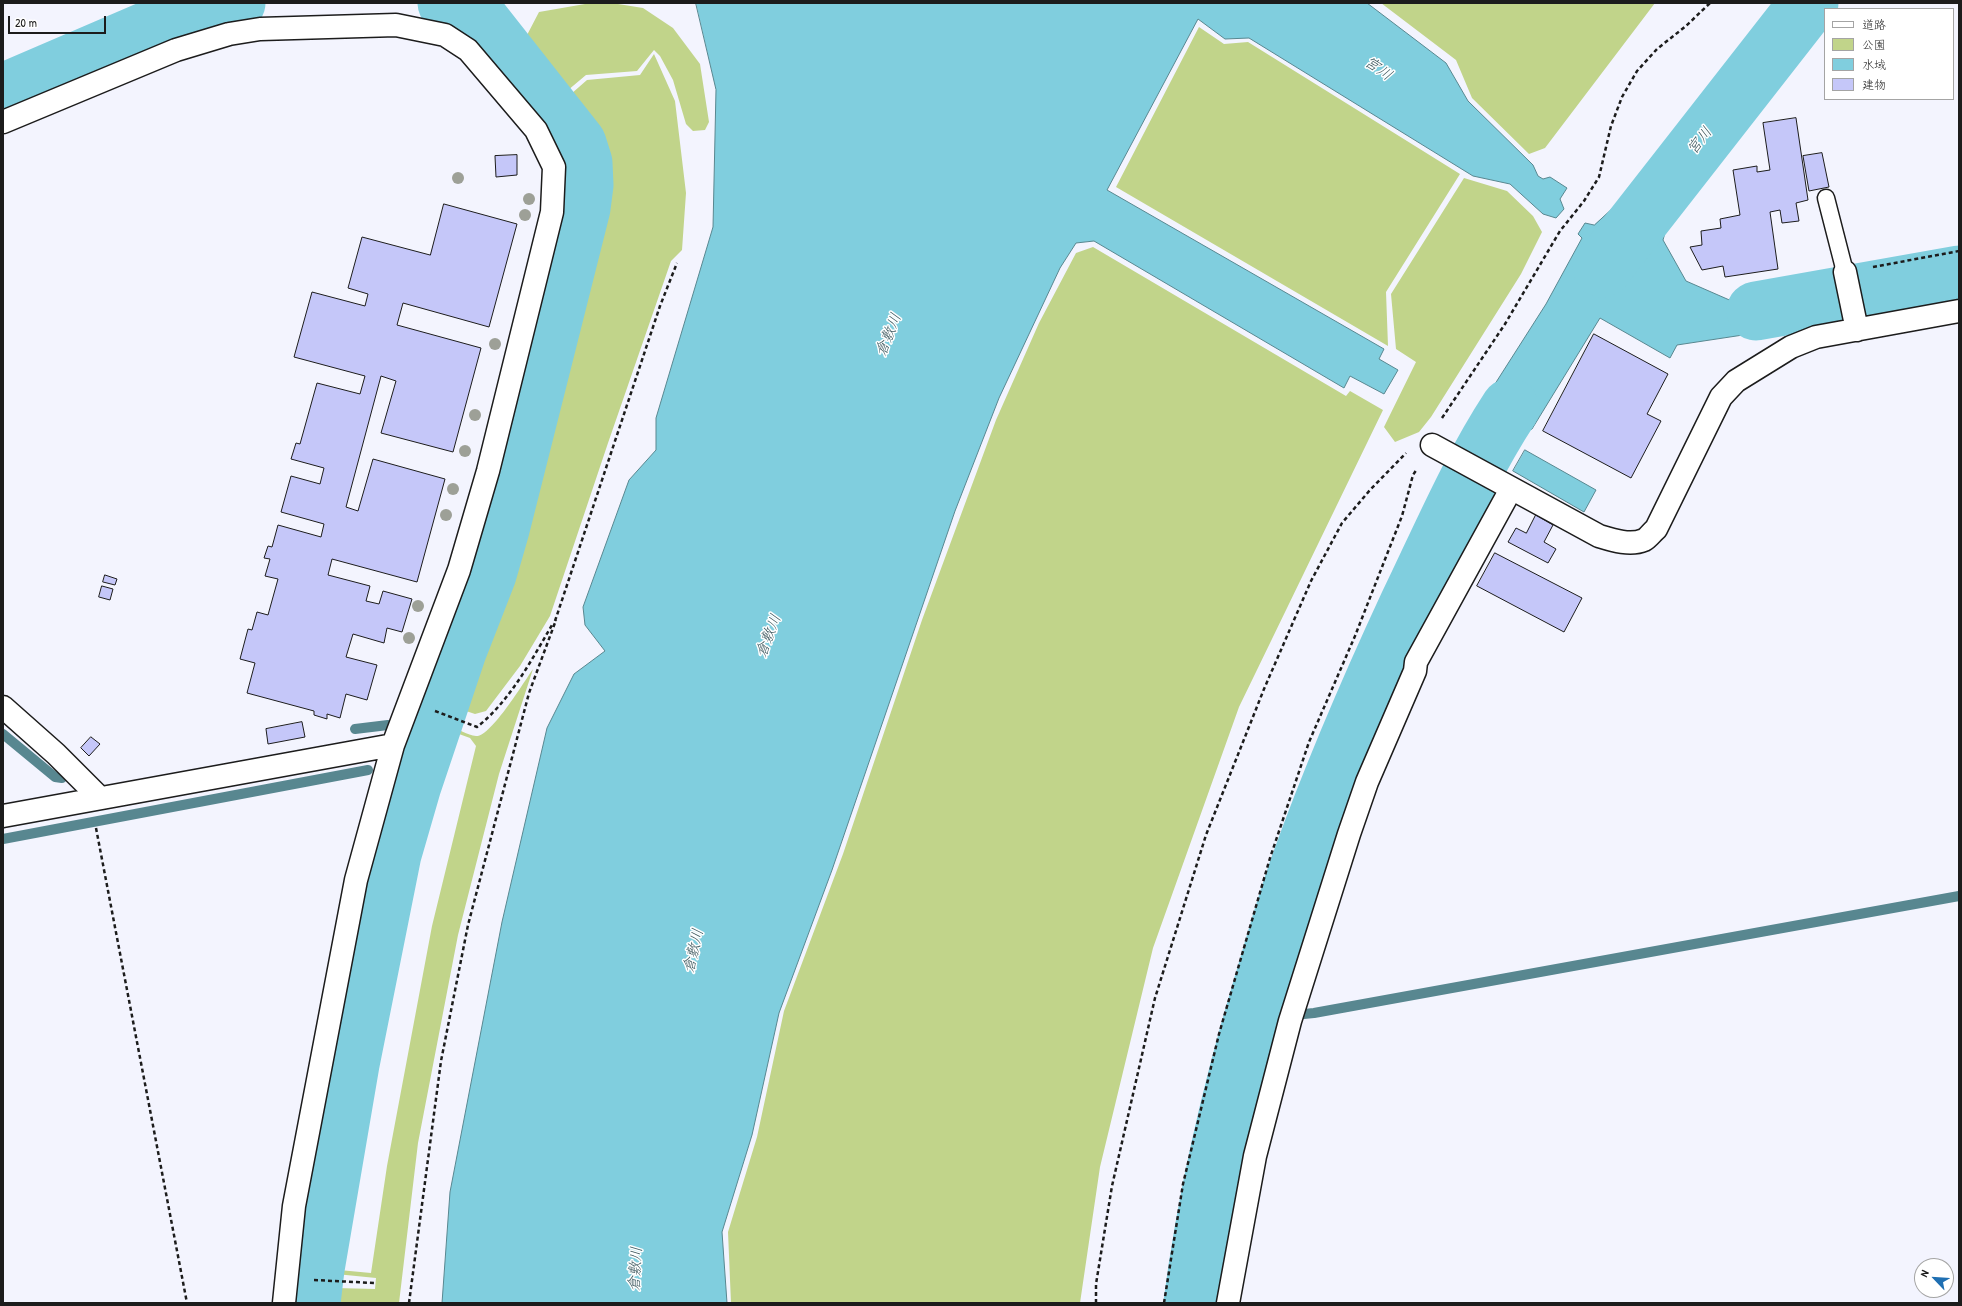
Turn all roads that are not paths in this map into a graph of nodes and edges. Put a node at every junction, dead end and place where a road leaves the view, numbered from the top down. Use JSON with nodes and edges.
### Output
{"nodes":[{"id":1,"x":3,"y":122,"type":"edge"},
{"id":2,"x":1826,"y":198,"type":"dead end"},
{"id":3,"x":1846,"y":274,"type":"joint"},
{"id":4,"x":1959,"y":311,"type":"edge"},
{"id":5,"x":1856,"y":324,"type":"junction"},
{"id":6,"x":1440,"y":449,"type":"road end"},
{"id":7,"x":1503,"y":485,"type":"junction"},
{"id":8,"x":3,"y":707,"type":"edge"},
{"id":9,"x":393,"y":745,"type":"junction"},
{"id":10,"x":100,"y":797,"type":"junction"},
{"id":11,"x":3,"y":816,"type":"edge"},
{"id":12,"x":284,"y":1303,"type":"edge"},
{"id":13,"x":1228,"y":1303,"type":"edge"}],
"edges":[{"from":1,"to":9,"type":"street"},
{"from":2,"to":3,"type":"lane"},
{"from":3,"to":5,"type":"street"},
{"from":4,"to":5,"type":"street"},
{"from":5,"to":7,"type":"street"},
{"from":6,"to":7,"type":"street"},
{"from":7,"to":13,"type":"street"},
{"from":8,"to":10,"type":"street"},
{"from":9,"to":10,"type":"street"},
{"from":9,"to":12,"type":"street"},
{"from":10,"to":11,"type":"street"}]}
